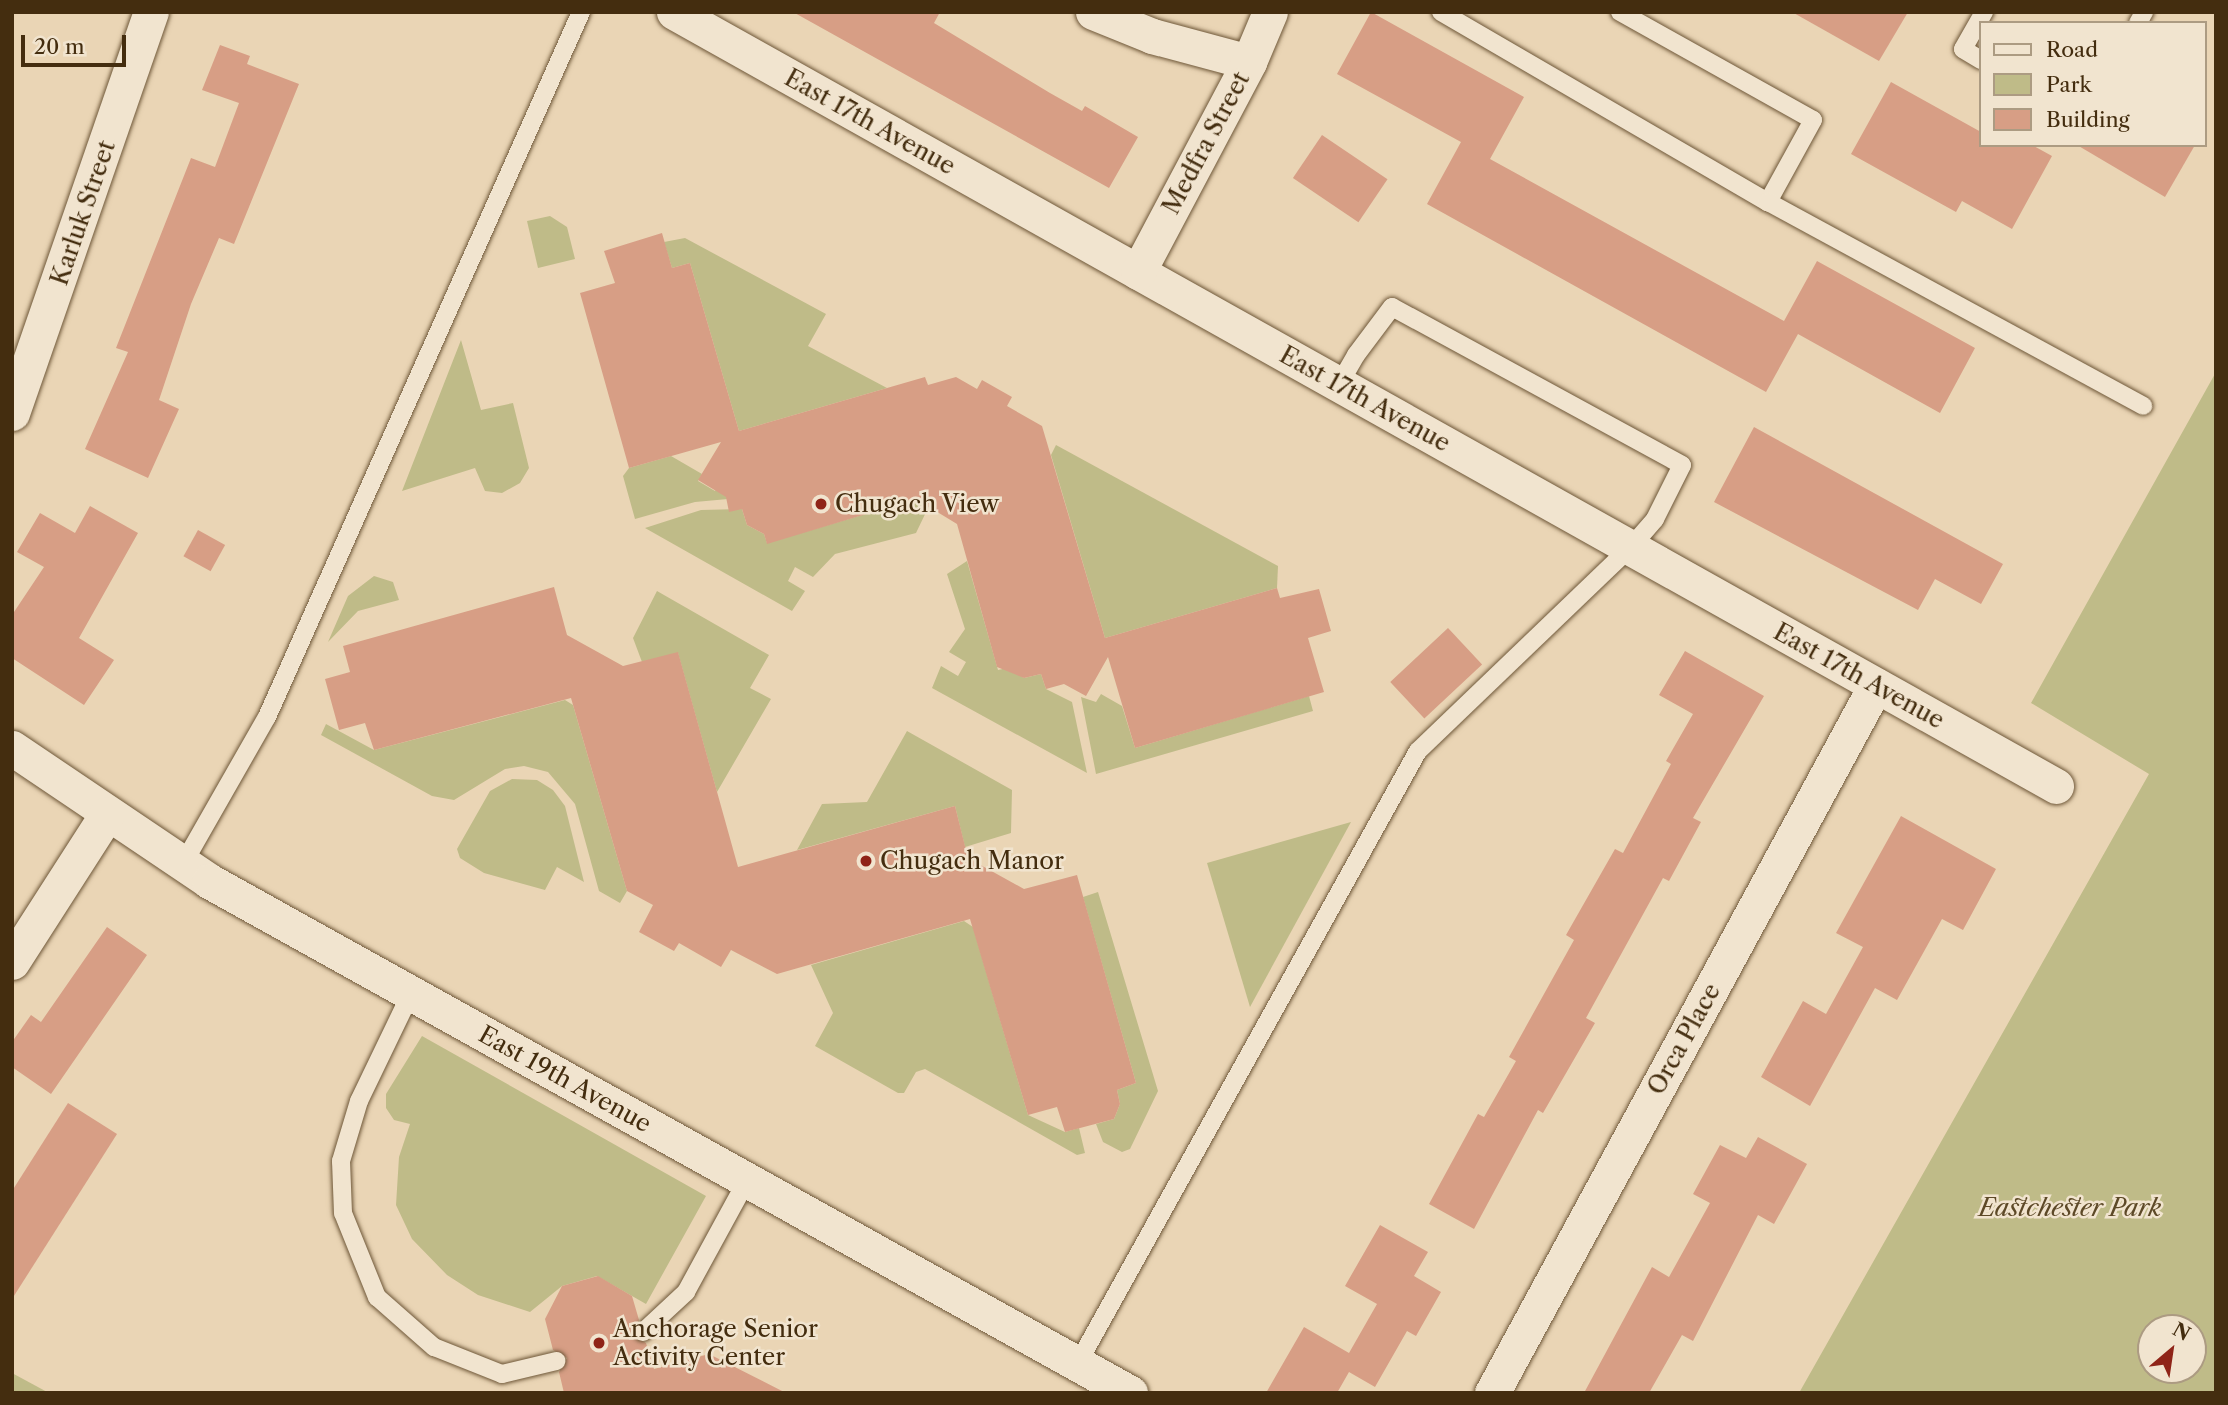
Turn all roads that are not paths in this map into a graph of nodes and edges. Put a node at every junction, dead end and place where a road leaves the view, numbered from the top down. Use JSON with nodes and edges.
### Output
{"nodes":[{"id":1,"x":151,"y":12,"type":"edge"},
{"id":2,"x":581,"y":12,"type":"edge"},
{"id":3,"x":674,"y":12,"type":"edge"},
{"id":4,"x":1093,"y":12,"type":"edge"},
{"id":5,"x":1270,"y":12,"type":"edge"},
{"id":6,"x":1441,"y":12,"type":"edge"},
{"id":7,"x":1620,"y":12,"type":"edge"},
{"id":8,"x":1984,"y":12,"type":"edge"},
{"id":9,"x":1980,"y":59,"type":"edge"},
{"id":10,"x":1249,"y":62,"type":"junction"},
{"id":11,"x":1768,"y":202,"type":"junction"},
{"id":12,"x":1138,"y":272,"type":"junction"},
{"id":13,"x":1339,"y":385,"type":"junction"},
{"id":14,"x":2143,"y":406,"type":"dead end"},
{"id":15,"x":12,"y":412,"type":"edge"},
{"id":16,"x":1630,"y":548,"type":"junction"},
{"id":17,"x":1876,"y":685,"type":"junction"},
{"id":18,"x":12,"y":748,"type":"edge"},
{"id":19,"x":2056,"y":786,"type":"dead end"},
{"id":20,"x":107,"y":814,"type":"junction"},
{"id":21,"x":183,"y":864,"type":"junction"},
{"id":22,"x":12,"y":962,"type":"edge"},
{"id":23,"x":411,"y":993,"type":"junction"},
{"id":24,"x":747,"y":1180,"type":"junction"},
{"id":25,"x":643,"y":1332,"type":"dead end"},
{"id":26,"x":556,"y":1361,"type":"dead end"},
{"id":27,"x":1078,"y":1363,"type":"junction"},
{"id":28,"x":1129,"y":1393,"type":"edge"},
{"id":29,"x":1492,"y":1393,"type":"edge"}],
"edges":[{"from":1,"to":15,"type":"street","name":"Karluk Street"},
{"from":2,"to":21,"type":"lane"},
{"from":3,"to":12,"type":"street","name":"East 17th Avenue"},
{"from":4,"to":10,"type":"street"},
{"from":5,"to":10,"type":"street","name":"Medfra Street"},
{"from":6,"to":11,"type":"lane"},
{"from":7,"to":11,"type":"lane"},
{"from":8,"to":9,"type":"lane"},
{"from":10,"to":12,"type":"street","name":"Medfra Street"},
{"from":11,"to":14,"type":"lane"},
{"from":12,"to":13,"type":"street","name":"East 17th Avenue"},
{"from":13,"to":16,"type":"street","name":"East 17th Avenue"},
{"from":13,"to":16,"type":"lane"},
{"from":16,"to":17,"type":"street","name":"East 17th Avenue"},
{"from":16,"to":27,"type":"lane"},
{"from":17,"to":19,"type":"street","name":"East 17th Avenue"},
{"from":17,"to":29,"type":"street","name":"Orca Place"},
{"from":18,"to":20,"type":"street","name":"East 19th Avenue"},
{"from":20,"to":21,"type":"street","name":"East 19th Avenue"},
{"from":20,"to":22,"type":"street"},
{"from":21,"to":23,"type":"street","name":"East 19th Avenue"},
{"from":23,"to":24,"type":"street","name":"East 19th Avenue"},
{"from":23,"to":26,"type":"lane"},
{"from":24,"to":25,"type":"lane"},
{"from":24,"to":27,"type":"street","name":"East 19th Avenue"},
{"from":27,"to":28,"type":"street","name":"East 19th Avenue"}]}
